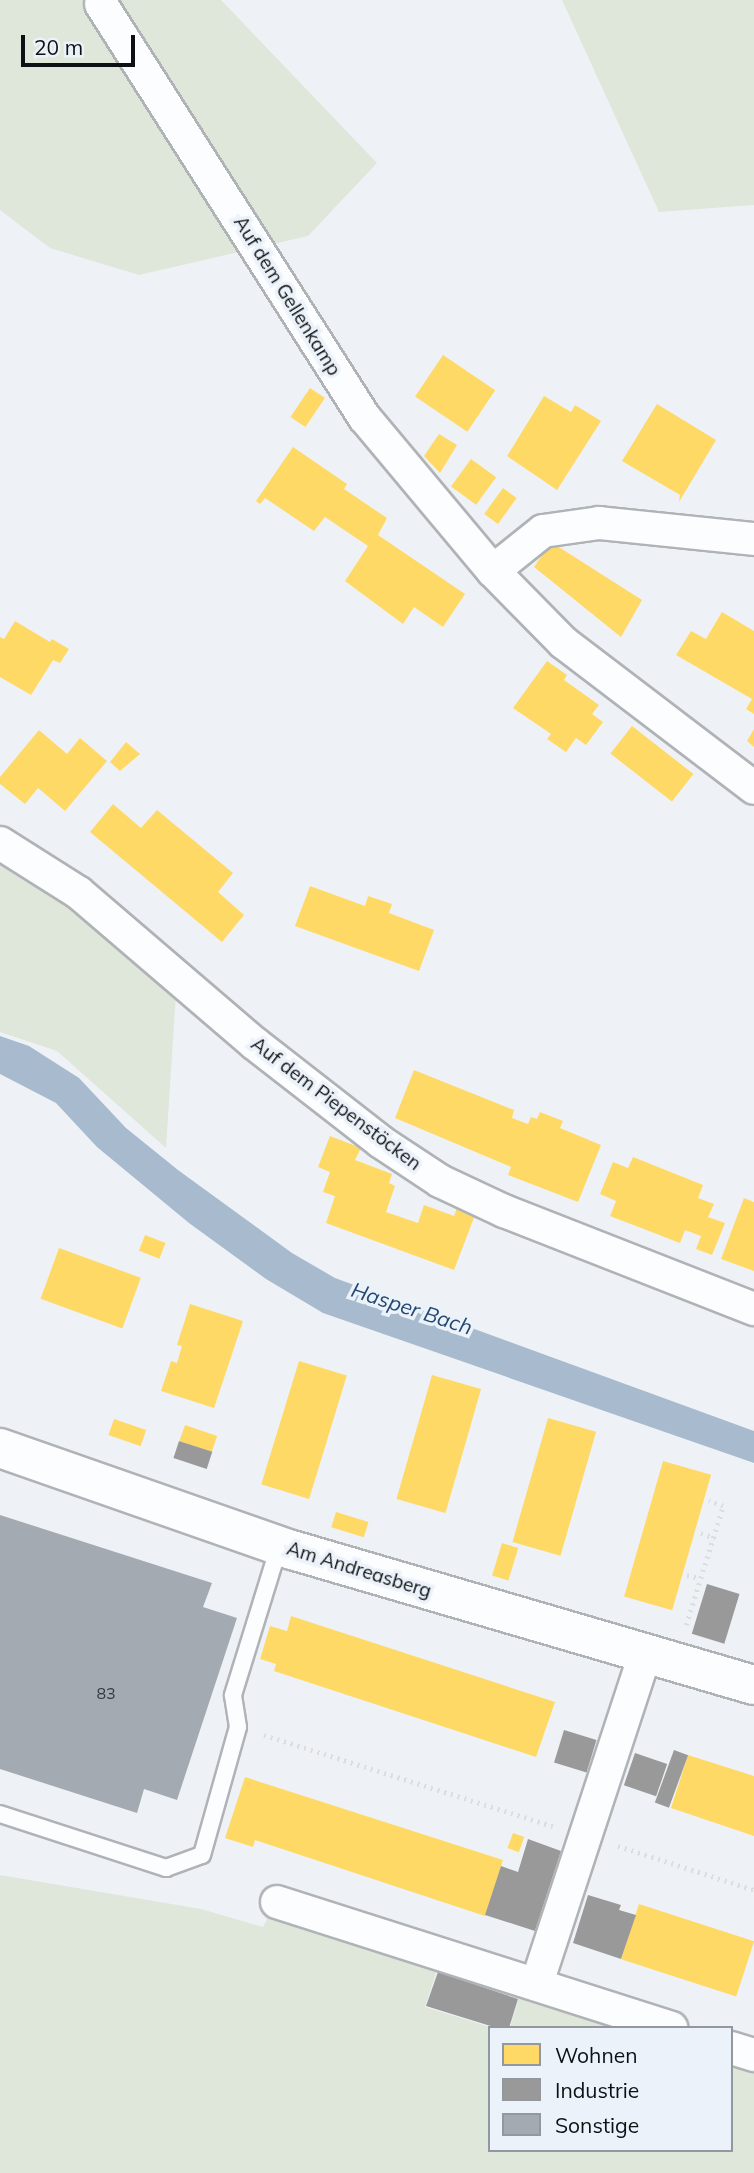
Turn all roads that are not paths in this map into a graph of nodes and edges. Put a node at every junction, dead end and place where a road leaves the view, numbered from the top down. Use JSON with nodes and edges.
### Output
{"nodes":[{"id":1,"x":101,"y":4,"type":"dead end"},
{"id":2,"x":754,"y":539,"type":"edge"},
{"id":3,"x":493,"y":571,"type":"junction"},
{"id":4,"x":754,"y":788,"type":"edge"},
{"id":5,"x":0,"y":843,"type":"edge"},
{"id":6,"x":754,"y":1309,"type":"edge"},
{"id":7,"x":0,"y":1448,"type":"edge"},
{"id":8,"x":279,"y":1546,"type":"junction"},
{"id":9,"x":660,"y":1658,"type":"junction"},
{"id":10,"x":754,"y":1685,"type":"edge"},
{"id":11,"x":0,"y":1814,"type":"edge"},
{"id":12,"x":277,"y":1902,"type":"dead end"},
{"id":13,"x":537,"y":1983,"type":"junction"},
{"id":14,"x":665,"y":2026,"type":"edge"},
{"id":15,"x":733,"y":2049,"type":"edge"},
{"id":16,"x":754,"y":2055,"type":"edge"}],
"edges":[{"from":1,"to":3,"type":"street","name":"Auf dem Gellenkamp"},
{"from":2,"to":3,"type":"street"},
{"from":3,"to":4,"type":"street","name":"Auf dem Gellenkamp"},
{"from":5,"to":6,"type":"street","name":"Auf dem Piepenstöcken"},
{"from":7,"to":8,"type":"main road","name":"Am Andreasberg"},
{"from":8,"to":9,"type":"main road","name":"Am Andreasberg"},
{"from":8,"to":11,"type":"lane"},
{"from":9,"to":10,"type":"main road","name":"Am Andreasberg"},
{"from":9,"to":13,"type":"street"},
{"from":12,"to":13,"type":"street"},
{"from":13,"to":14,"type":"street"},
{"from":15,"to":16,"type":"street"}]}
